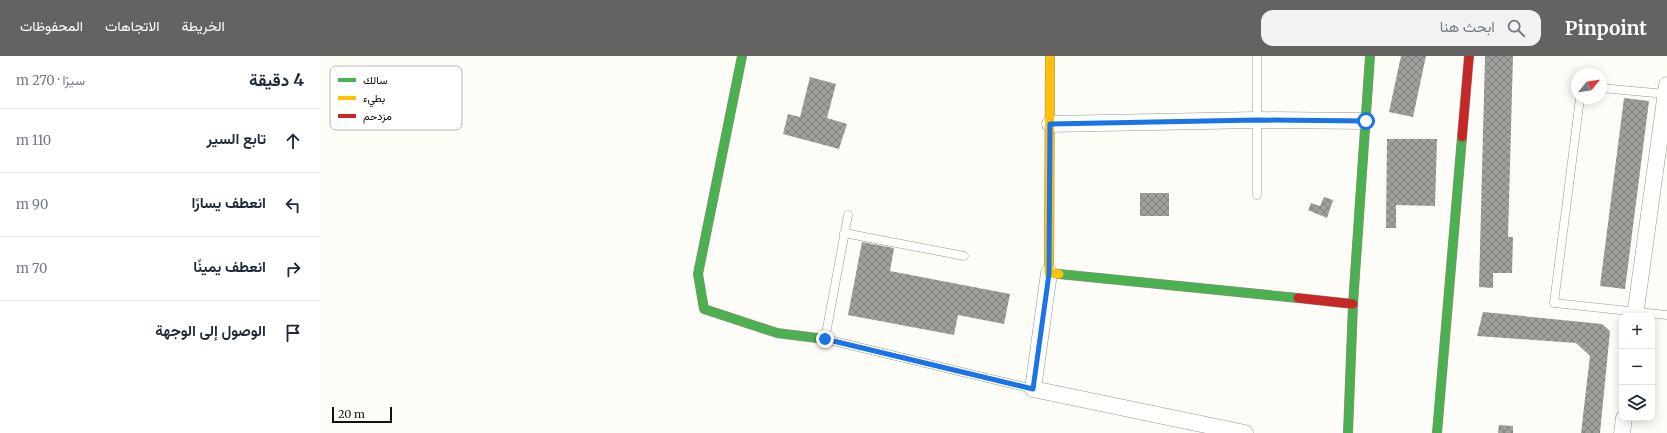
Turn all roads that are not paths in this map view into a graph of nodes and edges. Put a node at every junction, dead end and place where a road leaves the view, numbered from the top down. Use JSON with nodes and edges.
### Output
{"nodes":[{"id":1,"x":742,"y":56,"type":"edge"},
{"id":2,"x":1050,"y":56,"type":"edge"},
{"id":3,"x":1257,"y":56,"type":"edge"},
{"id":4,"x":1370,"y":56,"type":"edge"},
{"id":5,"x":1469,"y":56,"type":"edge"},
{"id":6,"x":1607,"y":88,"type":"edge"},
{"id":7,"x":1666,"y":89,"type":"edge"},
{"id":8,"x":1579,"y":104,"type":"edge"},
{"id":9,"x":1257,"y":120,"type":"junction"},
{"id":10,"x":1366,"y":121,"type":"junction"},
{"id":11,"x":1050,"y":124,"type":"junction"},
{"id":12,"x":1257,"y":195,"type":"dead end"},
{"id":13,"x":848,"y":215,"type":"dead end"},
{"id":14,"x":844,"y":233,"type":"junction"},
{"id":15,"x":964,"y":256,"type":"dead end"},
{"id":16,"x":1049,"y":274,"type":"junction"},
{"id":17,"x":1353,"y":304,"type":"junction"},
{"id":18,"x":1622,"y":313,"type":"edge"},
{"id":19,"x":1635,"y":313,"type":"edge"},
{"id":20,"x":1655,"y":315,"type":"edge"},
{"id":21,"x":1667,"y":315,"type":"edge"},
{"id":22,"x":825,"y":339,"type":"junction"},
{"id":23,"x":1033,"y":389,"type":"junction"},
{"id":24,"x":1624,"y":421,"type":"edge"},
{"id":25,"x":1245,"y":433,"type":"edge"},
{"id":26,"x":1348,"y":433,"type":"edge"},
{"id":27,"x":1437,"y":433,"type":"edge"},
{"id":28,"x":1622,"y":433,"type":"edge"}],
"edges":[{"from":1,"to":22,"type":"street"},
{"from":2,"to":11,"type":"street"},
{"from":3,"to":9,"type":"lane"},
{"from":4,"to":10,"type":"street"},
{"from":5,"to":27,"type":"street"},
{"from":6,"to":7,"type":"lane"},
{"from":7,"to":19,"type":"street"},
{"from":8,"to":18,"type":"lane"},
{"from":9,"to":10,"type":"street"},
{"from":9,"to":11,"type":"street"},
{"from":9,"to":12,"type":"lane"},
{"from":10,"to":17,"type":"street"},
{"from":11,"to":16,"type":"street"},
{"from":13,"to":14,"type":"lane"},
{"from":14,"to":15,"type":"lane"},
{"from":14,"to":22,"type":"lane"},
{"from":16,"to":17,"type":"street"},
{"from":16,"to":23,"type":"street"},
{"from":17,"to":26,"type":"street"},
{"from":20,"to":21,"type":"lane"},
{"from":22,"to":23,"type":"lane"},
{"from":23,"to":25,"type":"street"},
{"from":24,"to":28,"type":"street"}]}
